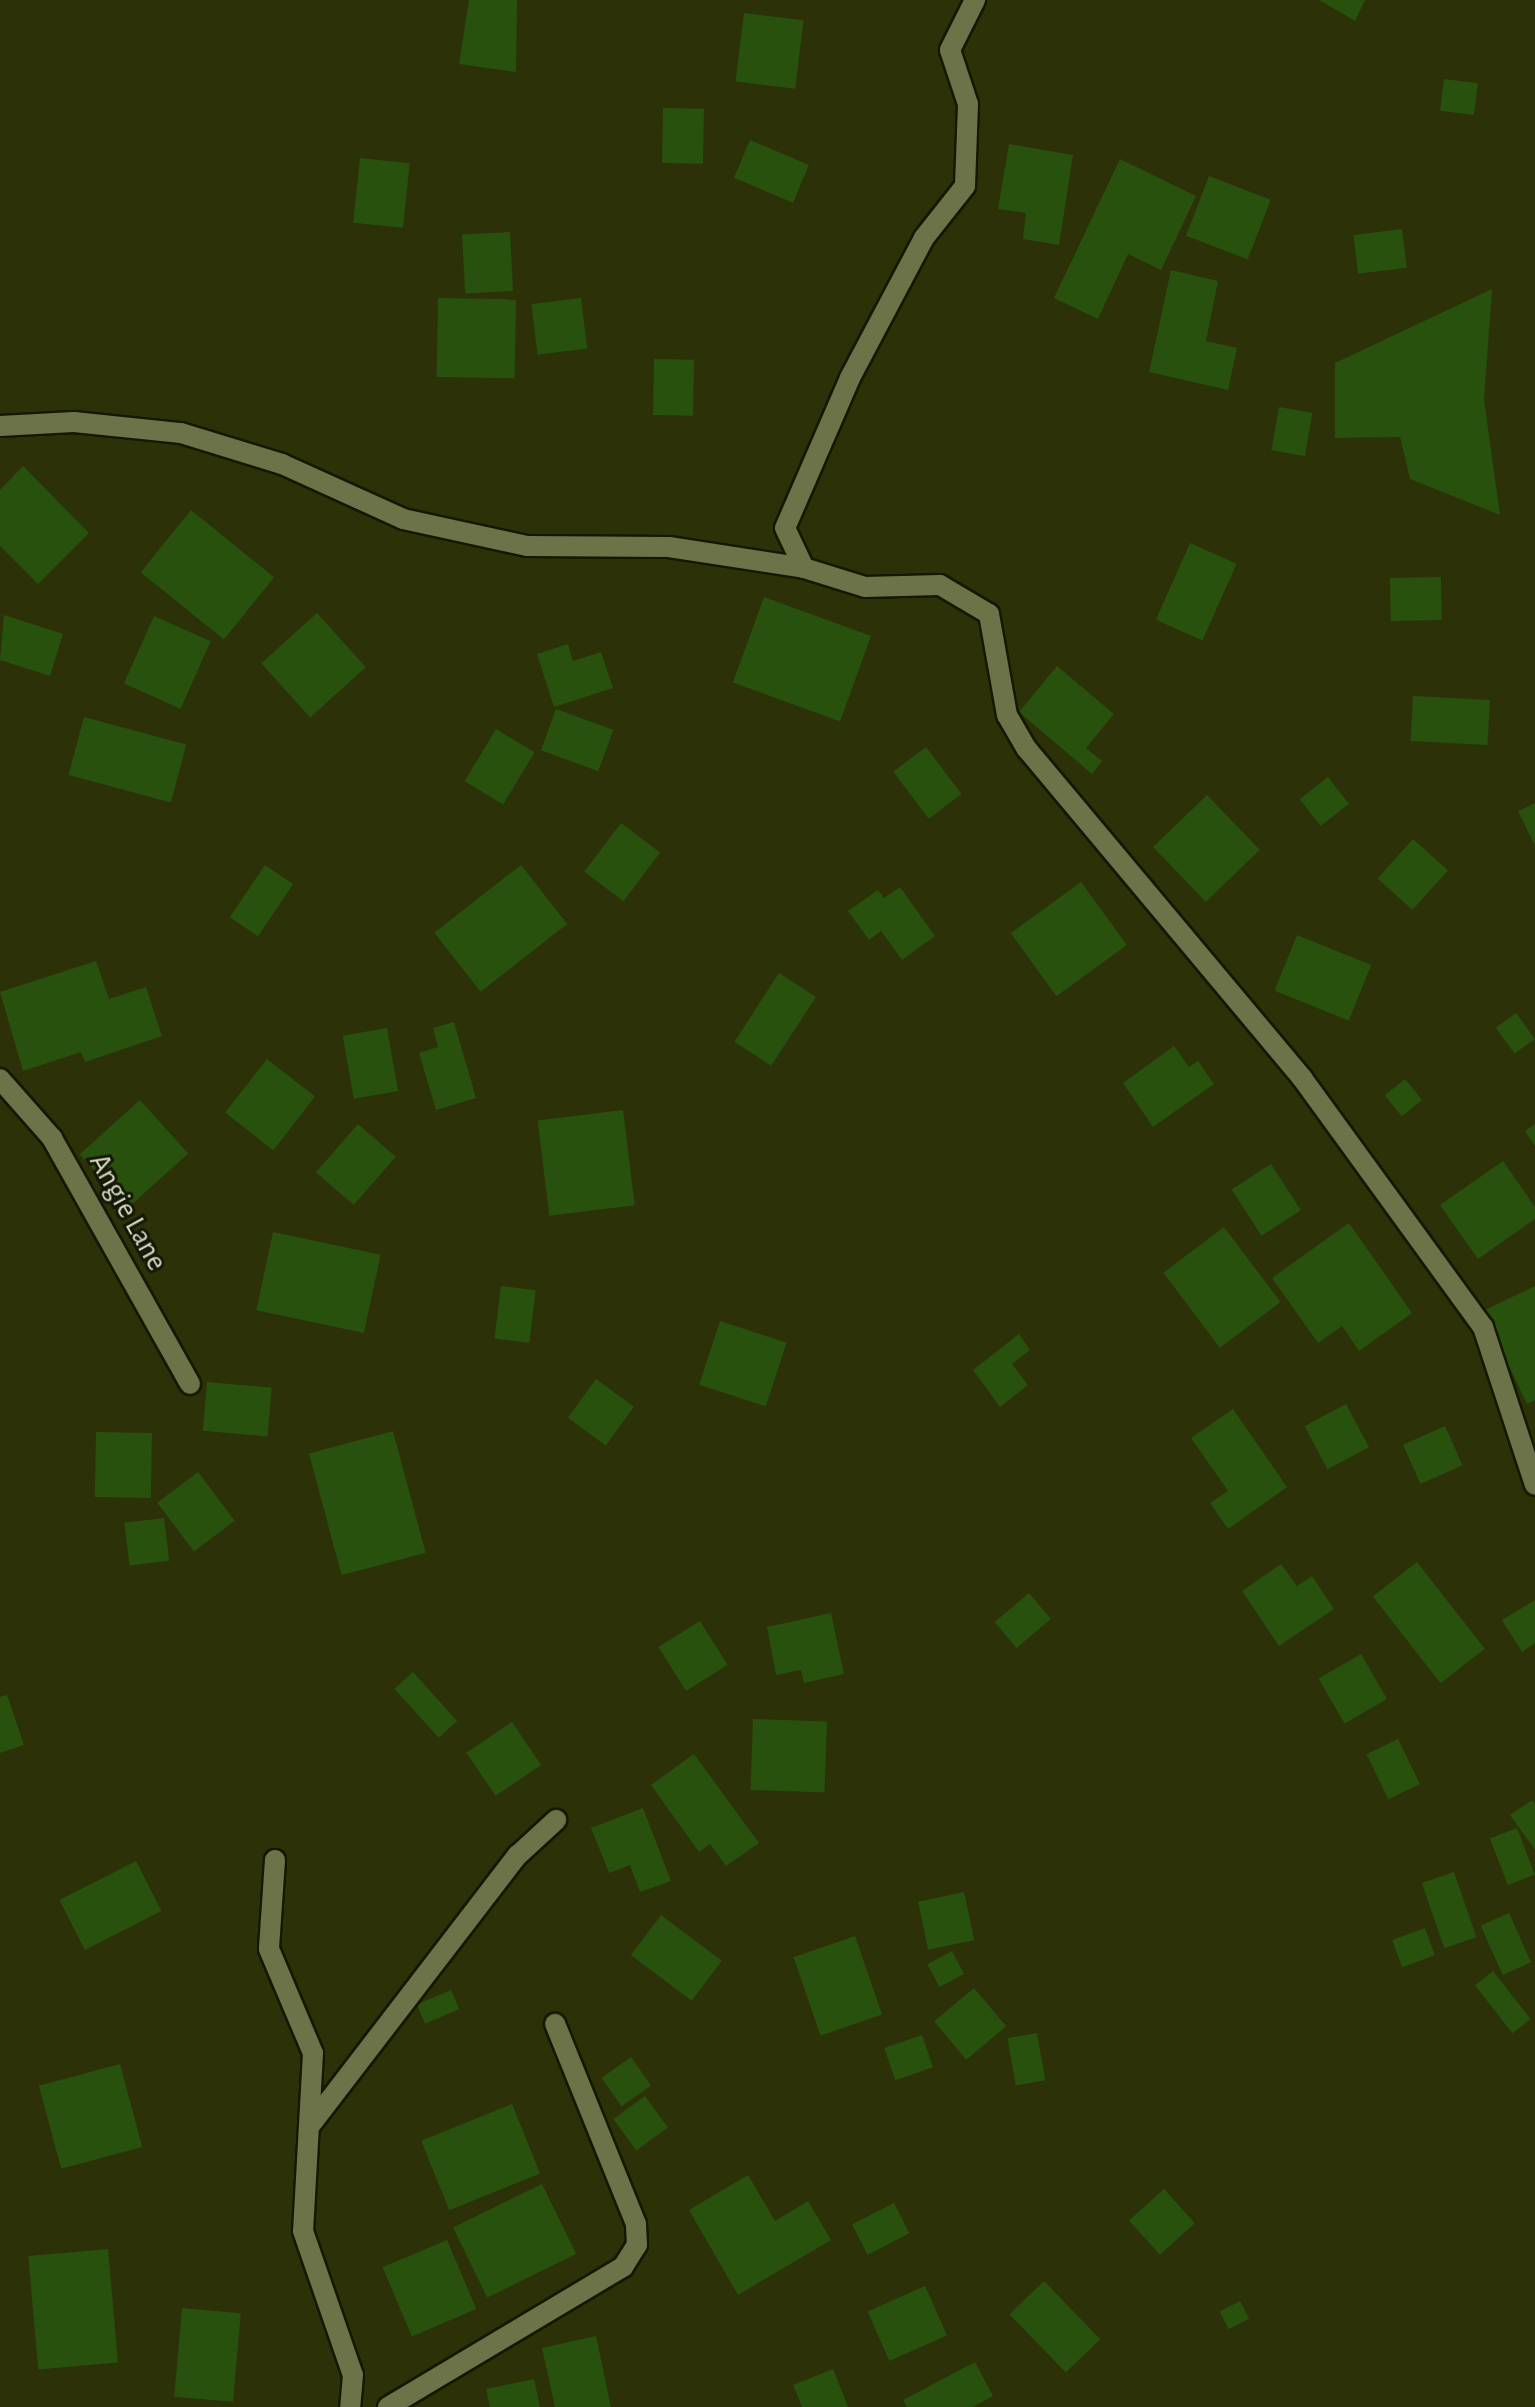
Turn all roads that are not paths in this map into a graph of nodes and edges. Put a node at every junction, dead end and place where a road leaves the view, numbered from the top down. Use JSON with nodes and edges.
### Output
{"nodes":[{"id":1,"x":975,"y":0,"type":"edge"},
{"id":2,"x":0,"y":426,"type":"edge"},
{"id":3,"x":804,"y":568,"type":"junction"},
{"id":4,"x":0,"y":1079,"type":"edge"},
{"id":5,"x":190,"y":1384,"type":"dead end"},
{"id":6,"x":1535,"y":1485,"type":"edge"},
{"id":7,"x":556,"y":1820,"type":"dead end"},
{"id":8,"x":275,"y":1860,"type":"dead end"},
{"id":9,"x":555,"y":2024,"type":"dead end"},
{"id":10,"x":312,"y":2123,"type":"junction"},
{"id":11,"x":350,"y":2407,"type":"edge"},
{"id":12,"x":388,"y":2407,"type":"edge"}],
"edges":[{"from":1,"to":3,"type":"street"},
{"from":2,"to":3,"type":"street"},
{"from":3,"to":6,"type":"street"},
{"from":4,"to":5,"type":"street","name":"Angie Lane"},
{"from":7,"to":10,"type":"street"},
{"from":8,"to":10,"type":"street"},
{"from":9,"to":12,"type":"street"},
{"from":10,"to":11,"type":"street"}]}
